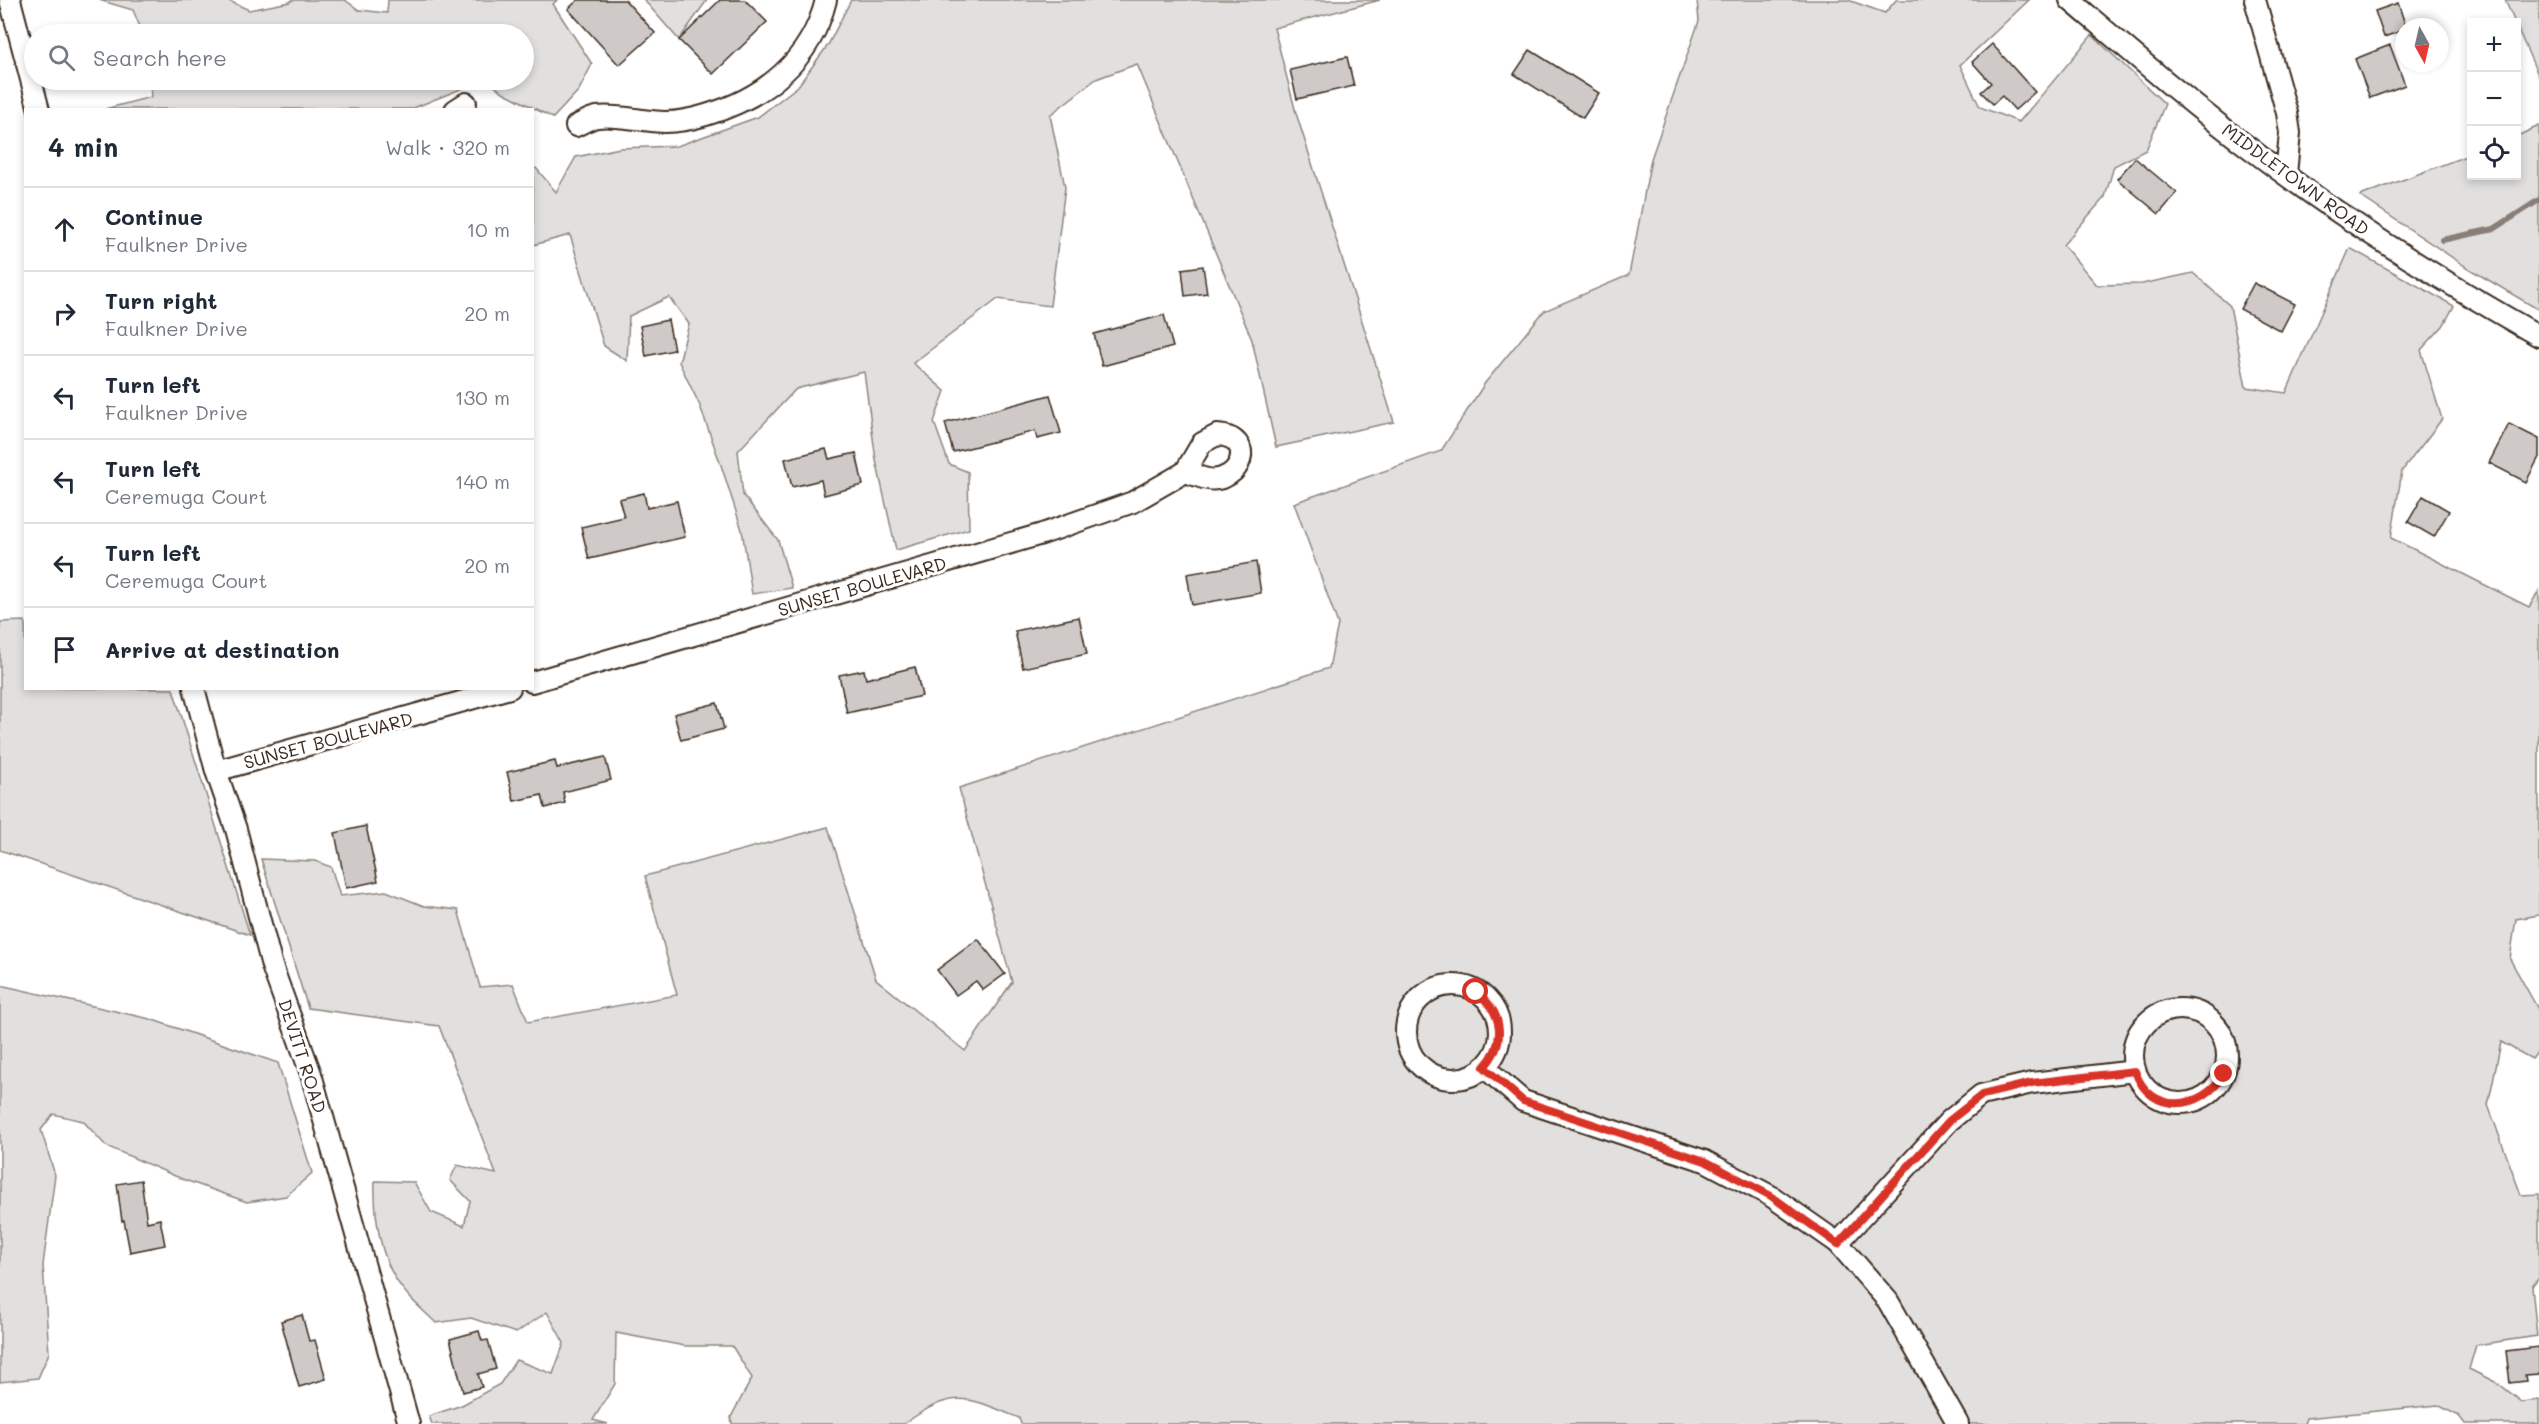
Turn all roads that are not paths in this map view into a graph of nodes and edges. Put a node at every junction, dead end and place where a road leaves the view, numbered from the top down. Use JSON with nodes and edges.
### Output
{"nodes":[{"id":1,"x":10,"y":0,"type":"edge"},
{"id":2,"x":826,"y":0,"type":"edge"},
{"id":3,"x":2070,"y":0,"type":"edge"},
{"id":4,"x":2255,"y":0,"type":"edge"},
{"id":5,"x":24,"y":53,"type":"edge"},
{"id":6,"x":34,"y":90,"type":"edge"},
{"id":7,"x":38,"y":108,"type":"edge"},
{"id":8,"x":576,"y":126,"type":"dead end"},
{"id":9,"x":2286,"y":174,"type":"junction"},
{"id":10,"x":2539,"y":336,"type":"edge"},
{"id":11,"x":1185,"y":472,"type":"dead end"},
{"id":12,"x":534,"y":681,"type":"edge"},
{"id":13,"x":195,"y":690,"type":"edge"},
{"id":14,"x":503,"y":690,"type":"edge"},
{"id":15,"x":216,"y":771,"type":"junction"},
{"id":16,"x":1484,"y":1067,"type":"junction"},
{"id":17,"x":2135,"y":1071,"type":"junction"},
{"id":18,"x":1838,"y":1244,"type":"junction"},
{"id":19,"x":410,"y":1424,"type":"edge"},
{"id":20,"x":1958,"y":1424,"type":"edge"}],
"edges":[{"from":1,"to":5,"type":"street"},
{"from":2,"to":8,"type":"street"},
{"from":3,"to":9,"type":"street","name":"MIDDLETOWN ROAD"},
{"from":4,"to":9,"type":"street"},
{"from":6,"to":7,"type":"street"},
{"from":9,"to":10,"type":"street","name":"MIDDLETOWN ROAD"},
{"from":11,"to":12,"type":"street","name":"SUNSET BOULEVARD"},
{"from":13,"to":15,"type":"street","name":"DEVITT ROAD"},
{"from":14,"to":15,"type":"street","name":"SUNSET BOULEVARD"},
{"from":15,"to":19,"type":"street","name":"DEVITT ROAD"},
{"from":16,"to":16,"type":"street"},
{"from":16,"to":18,"type":"street"},
{"from":17,"to":17,"type":"street"},
{"from":17,"to":18,"type":"street"},
{"from":18,"to":20,"type":"street"}]}
